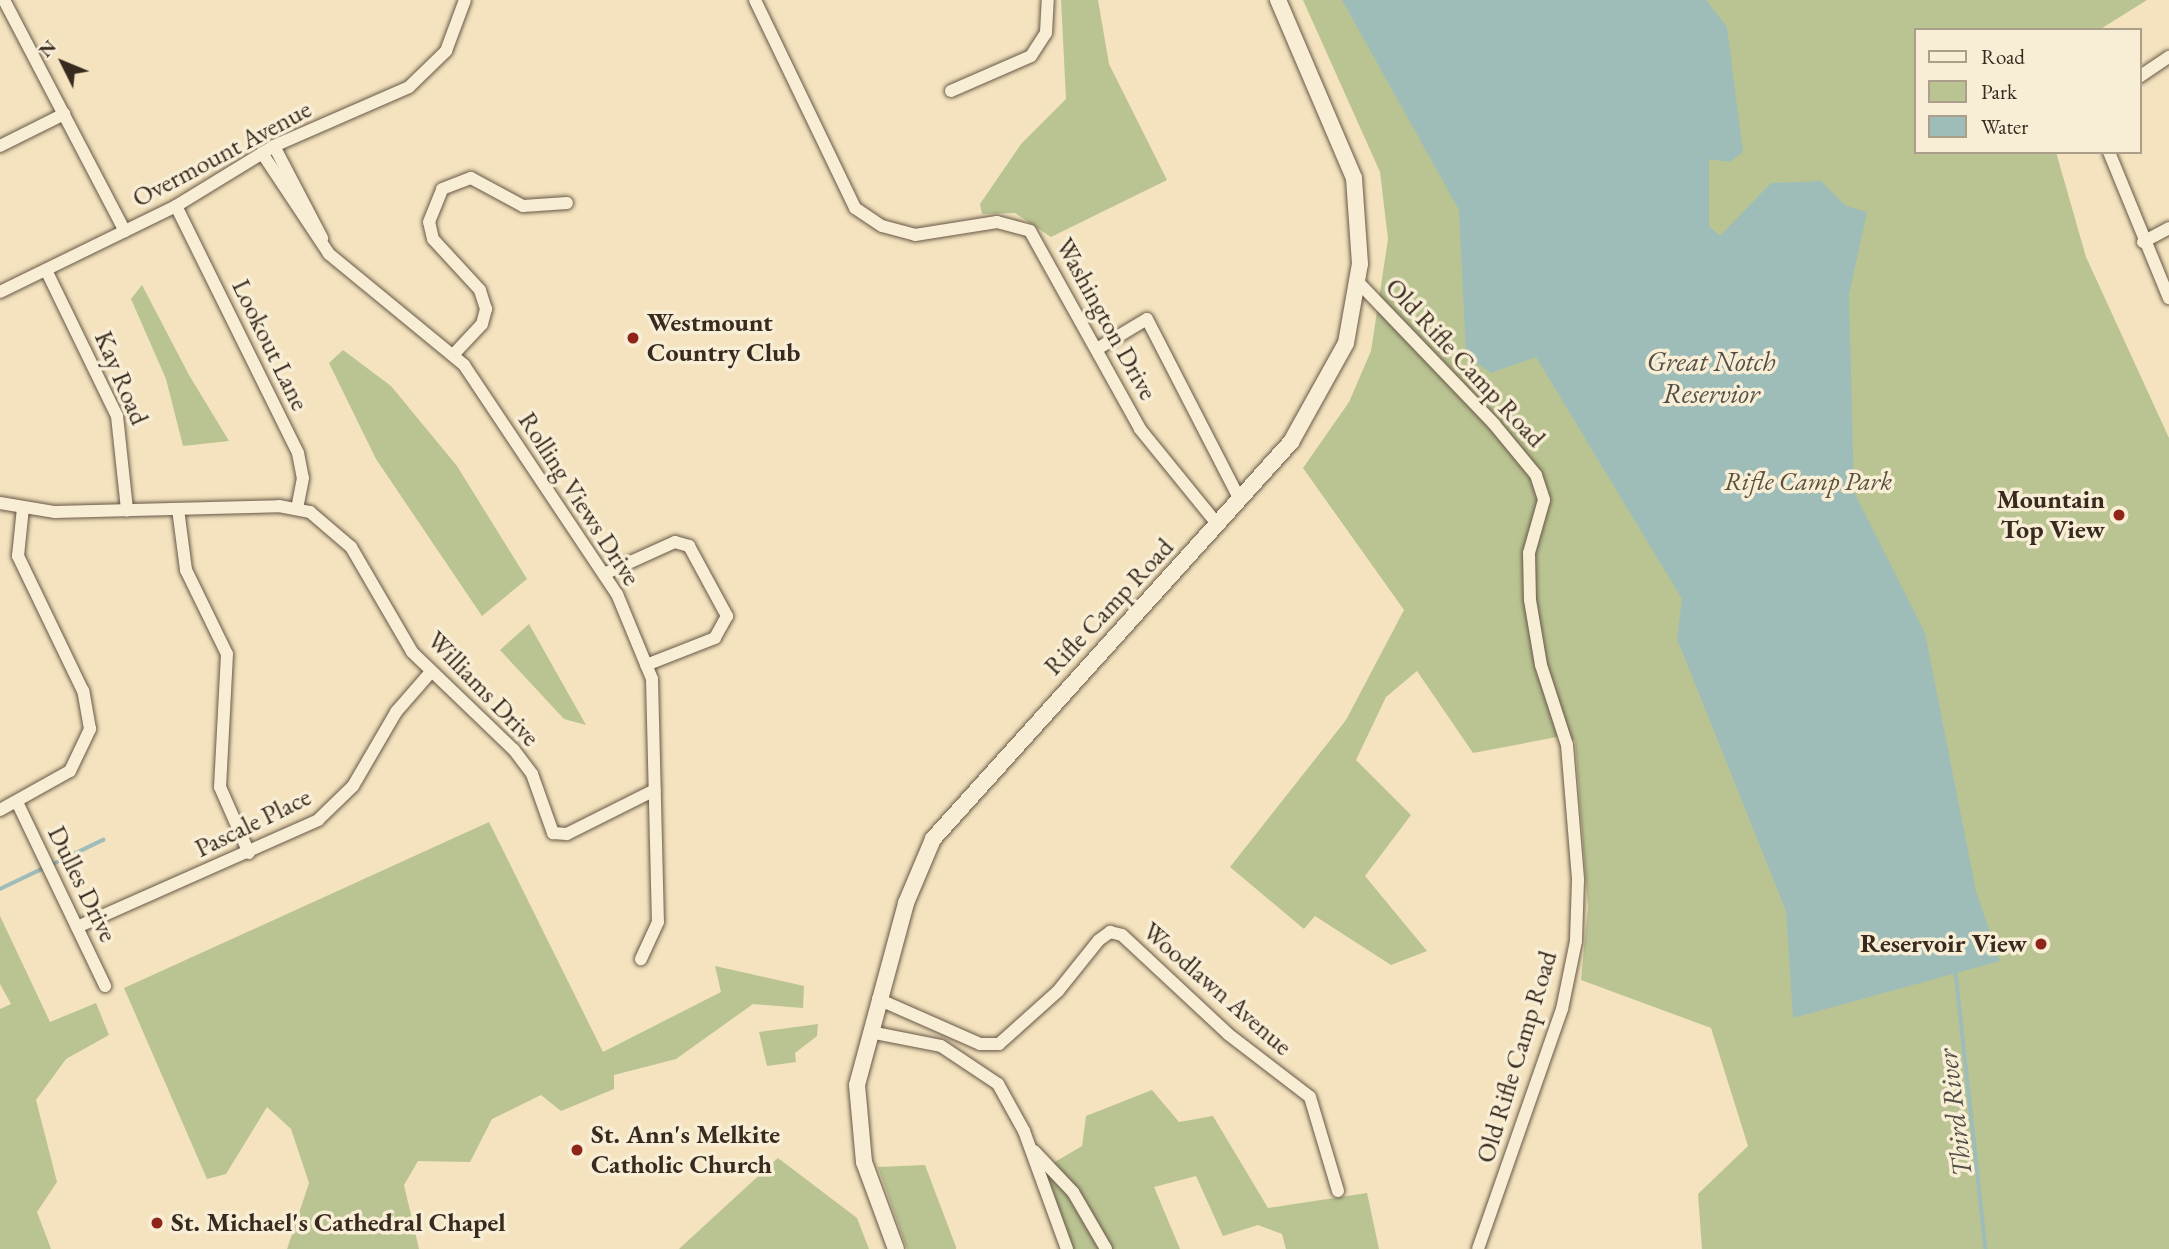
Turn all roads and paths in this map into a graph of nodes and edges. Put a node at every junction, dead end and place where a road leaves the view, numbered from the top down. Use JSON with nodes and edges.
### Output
{"nodes":[{"id":1,"x":4,"y":0,"type":"edge"},
{"id":2,"x":465,"y":0,"type":"edge"},
{"id":3,"x":755,"y":0,"type":"edge"},
{"id":4,"x":1048,"y":0,"type":"edge"},
{"id":5,"x":1278,"y":0,"type":"edge"},
{"id":6,"x":2169,"y":57,"type":"edge"},
{"id":7,"x":2141,"y":76,"type":"edge"},
{"id":8,"x":951,"y":91,"type":"dead end"},
{"id":9,"x":64,"y":114,"type":"junction"},
{"id":10,"x":0,"y":146,"type":"edge"},
{"id":11,"x":274,"y":146,"type":"junction"},
{"id":12,"x":262,"y":153,"type":"junction"},
{"id":13,"x":2110,"y":154,"type":"edge"},
{"id":14,"x":567,"y":203,"type":"dead end"},
{"id":15,"x":176,"y":206,"type":"junction"},
{"id":16,"x":2169,"y":228,"type":"edge"},
{"id":17,"x":125,"y":231,"type":"junction"},
{"id":18,"x":2143,"y":242,"type":"junction"},
{"id":19,"x":329,"y":254,"type":"junction"},
{"id":20,"x":46,"y":270,"type":"junction"},
{"id":21,"x":1358,"y":282,"type":"junction"},
{"id":22,"x":0,"y":292,"type":"edge"},
{"id":23,"x":2169,"y":298,"type":"edge"},
{"id":24,"x":1097,"y":349,"type":"junction"},
{"id":25,"x":453,"y":355,"type":"junction"},
{"id":26,"x":1240,"y":500,"type":"junction"},
{"id":27,"x":0,"y":503,"type":"edge"},
{"id":28,"x":297,"y":508,"type":"junction"},
{"id":29,"x":23,"y":509,"type":"junction"},
{"id":30,"x":178,"y":509,"type":"junction"},
{"id":31,"x":127,"y":510,"type":"junction"},
{"id":32,"x":1218,"y":525,"type":"junction"},
{"id":33,"x":604,"y":574,"type":"junction"},
{"id":34,"x":646,"y":665,"type":"junction"},
{"id":35,"x":430,"y":673,"type":"junction"},
{"id":36,"x":655,"y":790,"type":"junction"},
{"id":37,"x":17,"y":802,"type":"junction"},
{"id":38,"x":0,"y":810,"type":"edge"},
{"id":39,"x":249,"y":853,"type":"junction"},
{"id":40,"x":77,"y":927,"type":"junction"},
{"id":41,"x":641,"y":959,"type":"dead end"},
{"id":42,"x":105,"y":986,"type":"dead end"},
{"id":43,"x":878,"y":999,"type":"junction"},
{"id":44,"x":946,"y":1029,"type":"junction"},
{"id":45,"x":870,"y":1032,"type":"junction"},
{"id":46,"x":941,"y":1046,"type":"junction"},
{"id":47,"x":1029,"y":1146,"type":"junction"},
{"id":48,"x":1338,"y":1191,"type":"dead end"},
{"id":49,"x":896,"y":1249,"type":"edge"},
{"id":50,"x":1067,"y":1249,"type":"edge"},
{"id":51,"x":1106,"y":1249,"type":"edge"},
{"id":52,"x":1478,"y":1249,"type":"edge"}],
"edges":[{"from":1,"to":9,"type":"street"},
{"from":2,"to":11,"type":"street","name":"Overmount Avenue"},
{"from":3,"to":24,"type":"street","name":"Washington Drive"},
{"from":4,"to":8,"type":"street"},
{"from":5,"to":21,"type":"street","name":"Rifle Camp Road"},
{"from":6,"to":7,"type":"street"},
{"from":9,"to":10,"type":"street"},
{"from":9,"to":17,"type":"street"},
{"from":11,"to":12,"type":"street","name":"Overmount Avenue"},
{"from":11,"to":19,"type":"street","name":"Rolling Views Drive"},
{"from":12,"to":15,"type":"street","name":"Overmount Avenue"},
{"from":12,"to":19,"type":"street","name":"Rolling Views Drive"},
{"from":13,"to":18,"type":"street"},
{"from":14,"to":25,"type":"street"},
{"from":15,"to":17,"type":"street","name":"Overmount Avenue"},
{"from":15,"to":28,"type":"street","name":"Lookout Lane"},
{"from":16,"to":18,"type":"street"},
{"from":17,"to":20,"type":"street","name":"Overmount Avenue"},
{"from":18,"to":23,"type":"street"},
{"from":19,"to":25,"type":"street","name":"Rolling Views Drive"},
{"from":20,"to":22,"type":"street","name":"Overmount Avenue"},
{"from":20,"to":31,"type":"street","name":"Kay Road"},
{"from":21,"to":26,"type":"street","name":"Rifle Camp Road"},
{"from":21,"to":52,"type":"street","name":"Old Rifle Camp Road"},
{"from":24,"to":26,"type":"street"},
{"from":24,"to":32,"type":"street","name":"Washington Drive"},
{"from":25,"to":33,"type":"street","name":"Rolling Views Drive"},
{"from":26,"to":32,"type":"street","name":"Rifle Camp Road"},
{"from":27,"to":29,"type":"street"},
{"from":28,"to":30,"type":"street"},
{"from":28,"to":35,"type":"street","name":"Williams Drive"},
{"from":29,"to":31,"type":"street"},
{"from":29,"to":37,"type":"street"},
{"from":30,"to":31,"type":"street"},
{"from":30,"to":39,"type":"street"},
{"from":32,"to":43,"type":"street","name":"Rifle Camp Road"},
{"from":33,"to":34,"type":"street","name":"Rolling Views Drive"},
{"from":33,"to":34,"type":"street"},
{"from":34,"to":36,"type":"street","name":"Rolling Views Drive"},
{"from":35,"to":36,"type":"street","name":"Williams Drive"},
{"from":35,"to":39,"type":"street","name":"Pascale Place"},
{"from":36,"to":41,"type":"street","name":"Rolling Views Drive"},
{"from":37,"to":38,"type":"street"},
{"from":37,"to":40,"type":"street","name":"Dulles Drive"},
{"from":39,"to":40,"type":"street","name":"Pascale Place"},
{"from":40,"to":42,"type":"street","name":"Dulles Drive"},
{"from":43,"to":44,"type":"street","name":"Woodlawn Avenue"},
{"from":43,"to":45,"type":"street","name":"Rifle Camp Road"},
{"from":44,"to":46,"type":"street"},
{"from":44,"to":48,"type":"street","name":"Woodlawn Avenue"},
{"from":45,"to":46,"type":"street"},
{"from":45,"to":49,"type":"street","name":"Rifle Camp Road"},
{"from":46,"to":47,"type":"street"},
{"from":47,"to":50,"type":"street"},
{"from":47,"to":51,"type":"street"}]}
